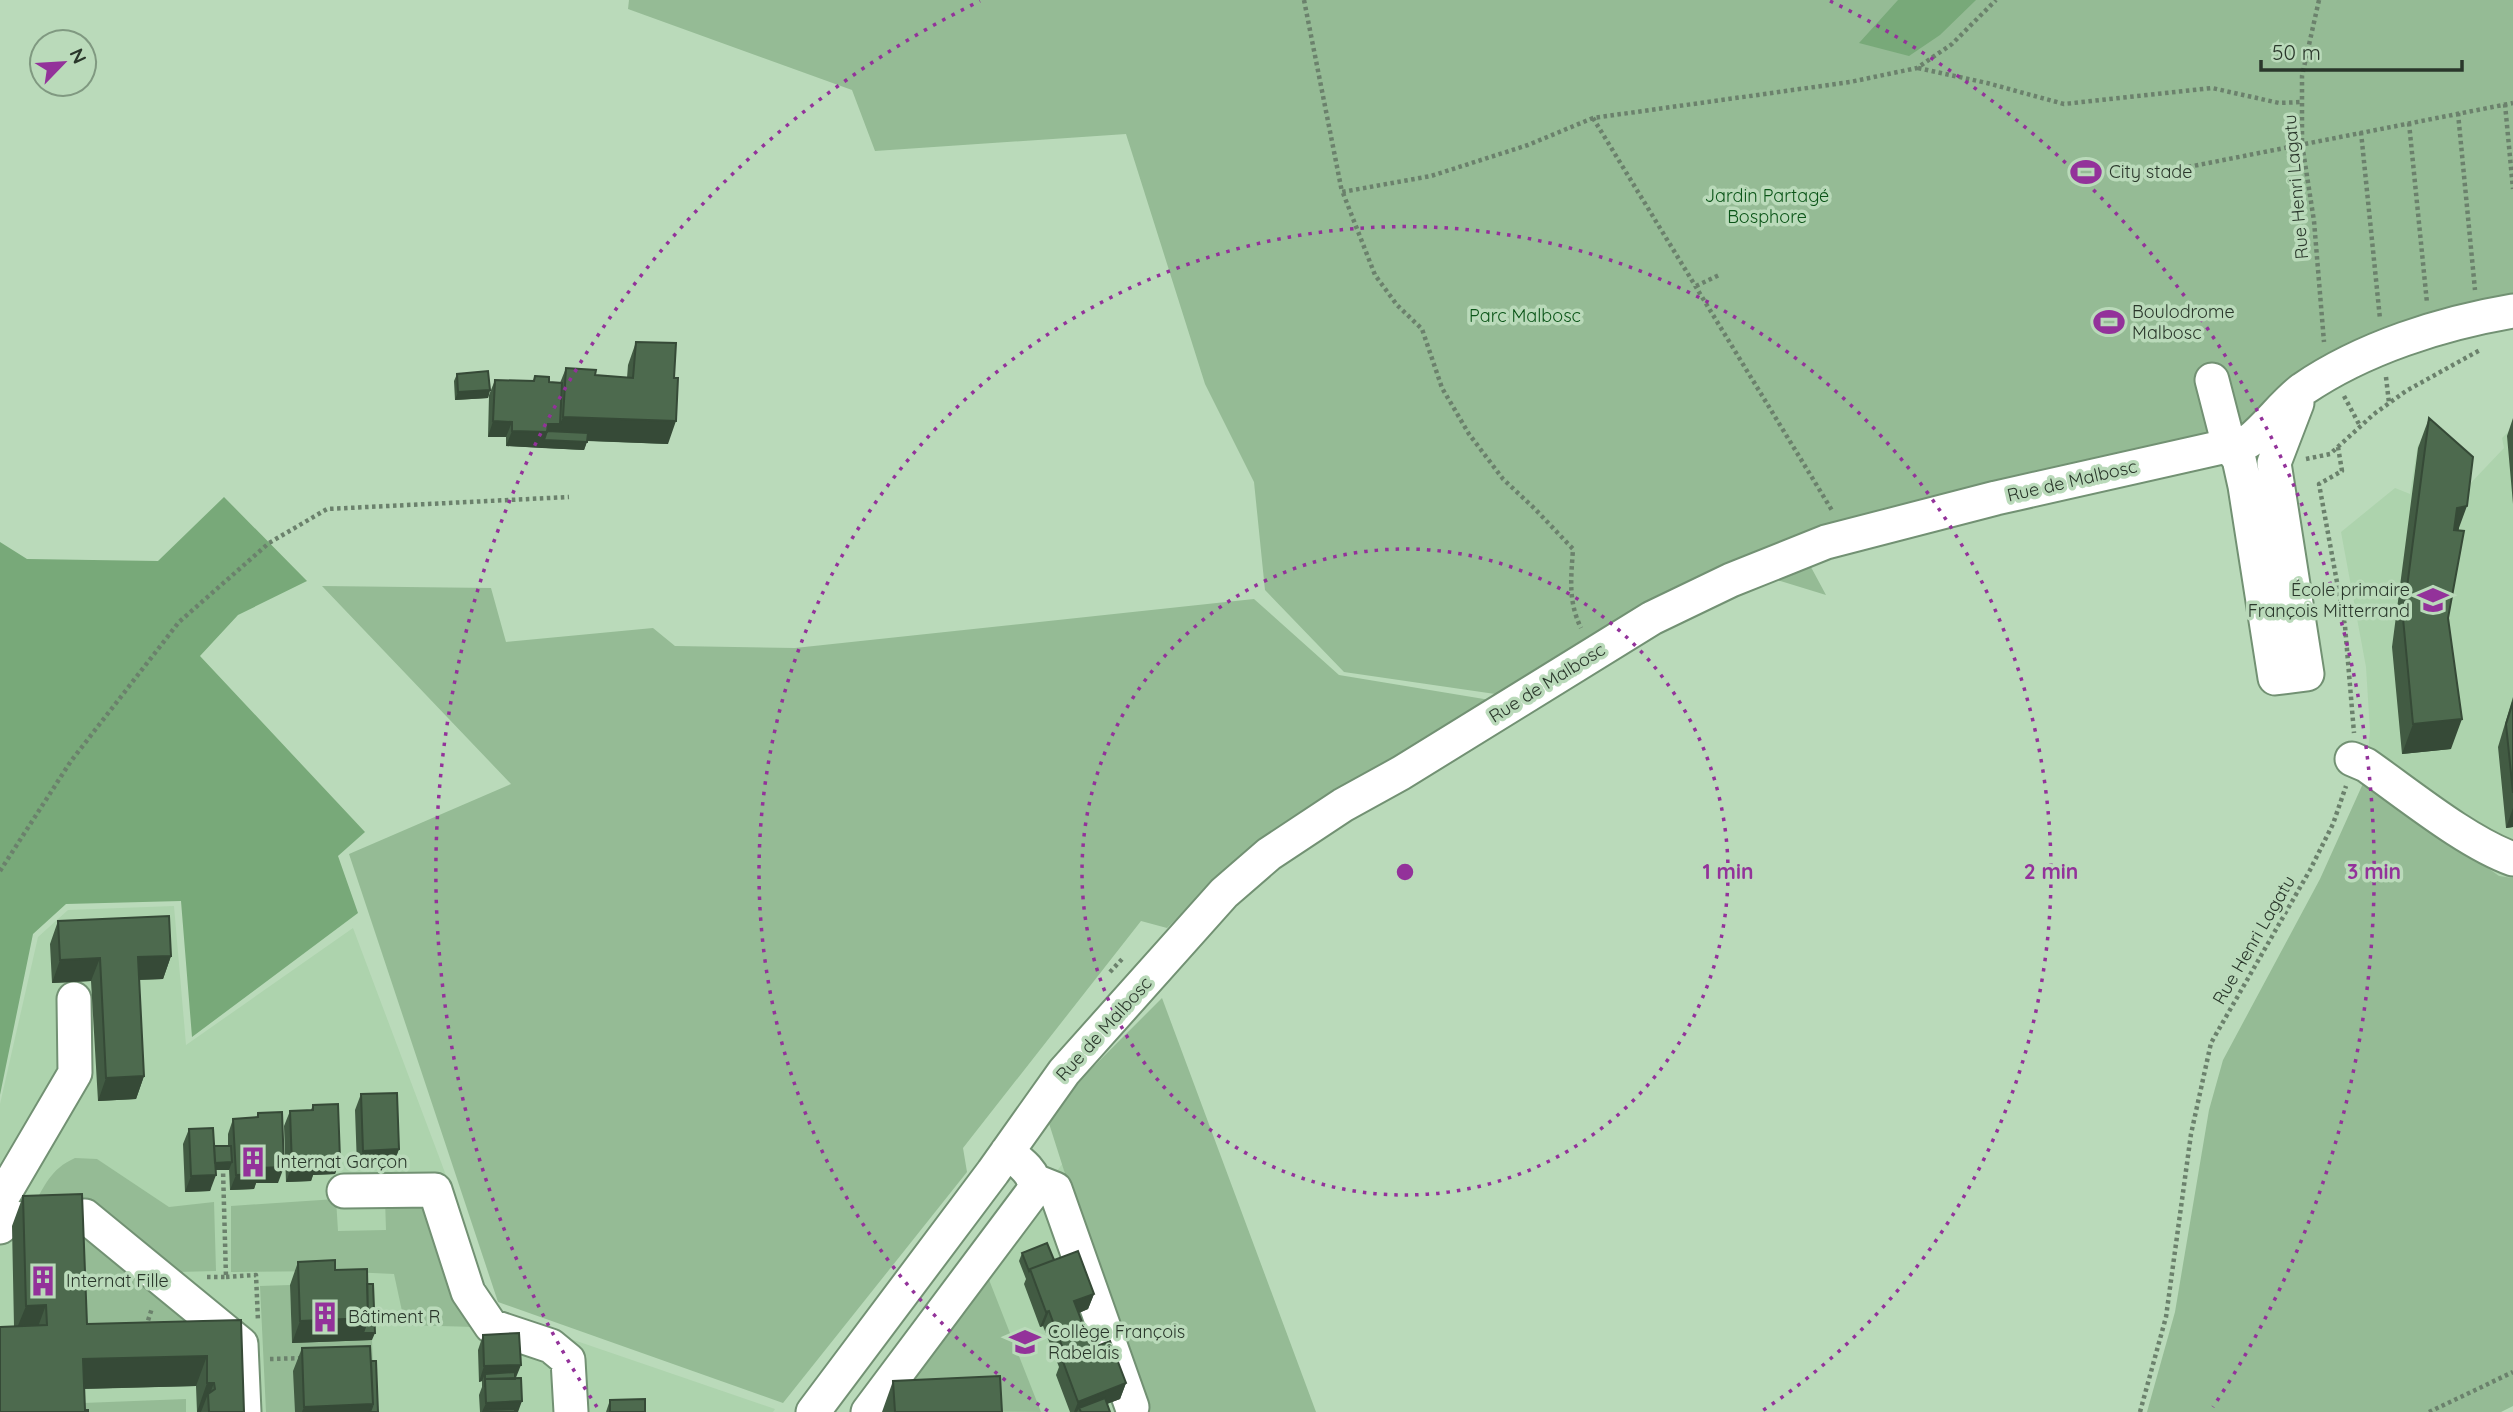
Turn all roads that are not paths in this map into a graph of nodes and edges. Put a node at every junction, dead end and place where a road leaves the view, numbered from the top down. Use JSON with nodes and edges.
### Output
{"nodes":[{"id":1,"x":2513,"y":311,"type":"edge"},
{"id":2,"x":2212,"y":380,"type":"dead end"},
{"id":3,"x":2301,"y":391,"type":"junction"},
{"id":4,"x":2239,"y":443,"type":"junction"},
{"id":5,"x":2274,"y":463,"type":"junction"},
{"id":6,"x":2352,"y":759,"type":"road end"},
{"id":7,"x":2513,"y":859,"type":"edge"},
{"id":8,"x":74,"y":999,"type":"dead end"},
{"id":9,"x":1007,"y":1152,"type":"junction"},
{"id":10,"x":1035,"y":1181,"type":"junction"},
{"id":11,"x":344,"y":1191,"type":"dead end"},
{"id":12,"x":0,"y":1201,"type":"edge"},
{"id":13,"x":0,"y":1227,"type":"edge"},
{"id":14,"x":828,"y":1406,"type":"edge"},
{"id":15,"x":1132,"y":1406,"type":"dead end"},
{"id":16,"x":243,"y":1412,"type":"edge"},
{"id":17,"x":571,"y":1412,"type":"edge"},
{"id":18,"x":868,"y":1412,"type":"edge"}],
"edges":[{"from":1,"to":3,"type":"street","name":"Rue de Malbosc"},
{"from":2,"to":4,"type":"street"},
{"from":3,"to":4,"type":"street","name":"Rue de Malbosc"},
{"from":3,"to":5,"type":"street"},
{"from":4,"to":5,"type":"street"},
{"from":4,"to":5,"type":"street"},
{"from":4,"to":9,"type":"street","name":"Rue de Malbosc"},
{"from":6,"to":7,"type":"street"},
{"from":8,"to":12,"type":"street"},
{"from":9,"to":10,"type":"street"},
{"from":9,"to":14,"type":"street","name":"Rue de Malbosc"},
{"from":10,"to":15,"type":"street"},
{"from":10,"to":18,"type":"street"},
{"from":11,"to":17,"type":"street"},
{"from":13,"to":16,"type":"street"}]}
